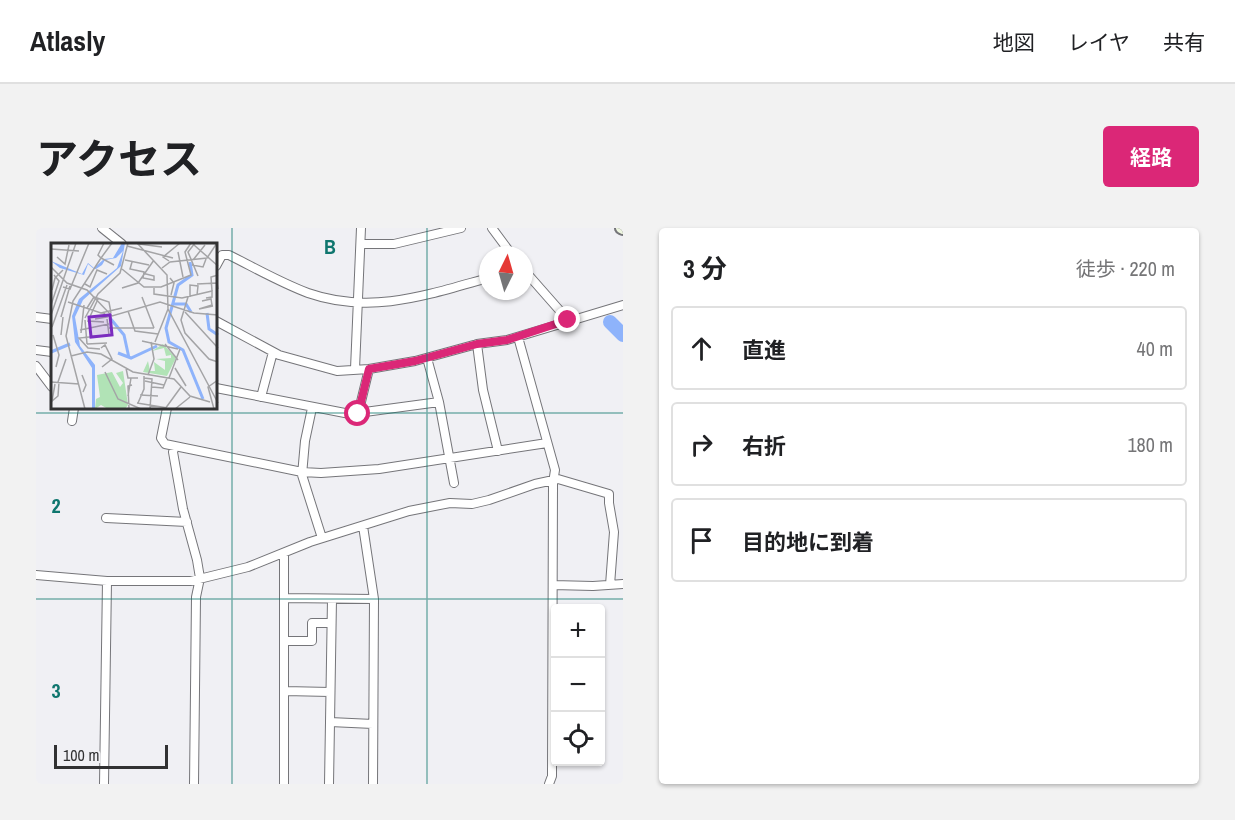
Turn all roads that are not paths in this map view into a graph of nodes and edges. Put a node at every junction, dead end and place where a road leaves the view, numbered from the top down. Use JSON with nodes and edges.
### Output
{"nodes":[{"id":1,"x":102,"y":228,"type":"edge"},
{"id":2,"x":362,"y":228,"type":"edge"},
{"id":3,"x":461,"y":228,"type":"edge"},
{"id":4,"x":492,"y":228,"type":"edge"},
{"id":5,"x":121,"y":243,"type":"edge"},
{"id":6,"x":361,"y":244,"type":"junction"},
{"id":7,"x":505,"y":246,"type":"edge"},
{"id":8,"x":218,"y":262,"type":"edge"},
{"id":9,"x":479,"y":280,"type":"edge"},
{"id":10,"x":533,"y":280,"type":"edge"},
{"id":11,"x":358,"y":303,"type":"junction"},
{"id":12,"x":623,"y":305,"type":"edge"},
{"id":13,"x":36,"y":316,"type":"edge"},
{"id":14,"x":51,"y":319,"type":"edge"},
{"id":15,"x":568,"y":320,"type":"junction"},
{"id":16,"x":218,"y":322,"type":"edge"},
{"id":17,"x":518,"y":337,"type":"junction"},
{"id":18,"x":477,"y":344,"type":"junction"},
{"id":19,"x":36,"y":350,"type":"edge"},
{"id":20,"x":51,"y":352,"type":"edge"},
{"id":21,"x":273,"y":352,"type":"junction"},
{"id":22,"x":427,"y":358,"type":"junction"},
{"id":23,"x":36,"y":366,"type":"edge"},
{"id":24,"x":355,"y":369,"type":"junction"},
{"id":25,"x":369,"y":369,"type":"junction"},
{"id":26,"x":51,"y":386,"type":"edge"},
{"id":27,"x":218,"y":388,"type":"edge"},
{"id":28,"x":261,"y":397,"type":"junction"},
{"id":29,"x":439,"y":402,"type":"junction"},
{"id":30,"x":312,"y":408,"type":"junction"},
{"id":31,"x":74,"y":410,"type":"edge"},
{"id":32,"x":164,"y":410,"type":"edge"},
{"id":33,"x":358,"y":414,"type":"junction"},
{"id":34,"x":72,"y":421,"type":"dead end"},
{"id":35,"x":547,"y":443,"type":"junction"},
{"id":36,"x":174,"y":446,"type":"junction"},
{"id":37,"x":498,"y":451,"type":"junction"},
{"id":38,"x":450,"y":459,"type":"junction"},
{"id":39,"x":302,"y":472,"type":"junction"},
{"id":40,"x":553,"y":481,"type":"junction"},
{"id":41,"x":454,"y":483,"type":"dead end"},
{"id":42,"x":106,"y":518,"type":"dead end"},
{"id":43,"x":187,"y":522,"type":"junction"},
{"id":44,"x":363,"y":526,"type":"junction"},
{"id":45,"x":322,"y":538,"type":"junction"},
{"id":46,"x":284,"y":554,"type":"junction"},
{"id":47,"x":36,"y":575,"type":"edge"},
{"id":48,"x":200,"y":579,"type":"junction"},
{"id":49,"x":107,"y":581,"type":"junction"},
{"id":50,"x":623,"y":584,"type":"edge"},
{"id":51,"x":553,"y":585,"type":"junction"},
{"id":52,"x":610,"y":585,"type":"junction"},
{"id":53,"x":284,"y":598,"type":"junction"},
{"id":54,"x":332,"y":599,"type":"junction"},
{"id":55,"x":374,"y":599,"type":"junction"},
{"id":56,"x":331,"y":623,"type":"junction"},
{"id":57,"x":285,"y":641,"type":"junction"},
{"id":58,"x":285,"y":691,"type":"junction"},
{"id":59,"x":330,"y":692,"type":"junction"},
{"id":60,"x":330,"y":722,"type":"junction"},
{"id":61,"x":373,"y":724,"type":"junction"},
{"id":62,"x":104,"y":784,"type":"edge"},
{"id":63,"x":194,"y":784,"type":"edge"},
{"id":64,"x":284,"y":784,"type":"edge"},
{"id":65,"x":329,"y":784,"type":"edge"},
{"id":66,"x":373,"y":784,"type":"edge"},
{"id":67,"x":549,"y":784,"type":"edge"}],
"edges":[{"from":1,"to":5,"type":"street"},
{"from":2,"to":6,"type":"street"},
{"from":3,"to":6,"type":"street"},
{"from":4,"to":7,"type":"street"},
{"from":6,"to":11,"type":"street"},
{"from":8,"to":11,"type":"street"},
{"from":9,"to":11,"type":"street"},
{"from":10,"to":15,"type":"street"},
{"from":11,"to":24,"type":"street"},
{"from":12,"to":15,"type":"street"},
{"from":13,"to":14,"type":"street"},
{"from":15,"to":17,"type":"street"},
{"from":16,"to":21,"type":"street"},
{"from":17,"to":18,"type":"street"},
{"from":17,"to":35,"type":"street"},
{"from":18,"to":22,"type":"street"},
{"from":18,"to":37,"type":"street"},
{"from":19,"to":20,"type":"street"},
{"from":21,"to":24,"type":"street"},
{"from":21,"to":28,"type":"street"},
{"from":22,"to":25,"type":"street"},
{"from":22,"to":29,"type":"street"},
{"from":23,"to":26,"type":"street"},
{"from":24,"to":25,"type":"street"},
{"from":25,"to":33,"type":"street"},
{"from":27,"to":28,"type":"street"},
{"from":28,"to":30,"type":"street"},
{"from":29,"to":33,"type":"street"},
{"from":29,"to":38,"type":"street"},
{"from":30,"to":33,"type":"street"},
{"from":30,"to":39,"type":"street"},
{"from":31,"to":34,"type":"street"},
{"from":32,"to":36,"type":"street"},
{"from":35,"to":37,"type":"street"},
{"from":35,"to":40,"type":"street"},
{"from":36,"to":39,"type":"street"},
{"from":36,"to":43,"type":"street"},
{"from":37,"to":38,"type":"street"},
{"from":38,"to":39,"type":"street"},
{"from":38,"to":41,"type":"street"},
{"from":39,"to":45,"type":"street"},
{"from":40,"to":44,"type":"street"},
{"from":40,"to":51,"type":"street"},
{"from":40,"to":52,"type":"street"},
{"from":42,"to":43,"type":"street"},
{"from":43,"to":48,"type":"street"},
{"from":44,"to":45,"type":"street"},
{"from":44,"to":55,"type":"street"},
{"from":45,"to":46,"type":"street"},
{"from":46,"to":48,"type":"street"},
{"from":46,"to":53,"type":"street"},
{"from":47,"to":49,"type":"street"},
{"from":48,"to":49,"type":"street"},
{"from":48,"to":63,"type":"street"},
{"from":49,"to":62,"type":"street"},
{"from":50,"to":52,"type":"street"},
{"from":51,"to":52,"type":"street"},
{"from":51,"to":67,"type":"street"},
{"from":53,"to":54,"type":"street"},
{"from":53,"to":57,"type":"street"},
{"from":54,"to":55,"type":"street"},
{"from":54,"to":56,"type":"street"},
{"from":55,"to":61,"type":"street"},
{"from":56,"to":57,"type":"street"},
{"from":56,"to":59,"type":"street"},
{"from":57,"to":58,"type":"street"},
{"from":58,"to":59,"type":"street"},
{"from":58,"to":64,"type":"street"},
{"from":59,"to":60,"type":"street"},
{"from":60,"to":61,"type":"street"},
{"from":60,"to":65,"type":"street"},
{"from":61,"to":66,"type":"street"}]}
